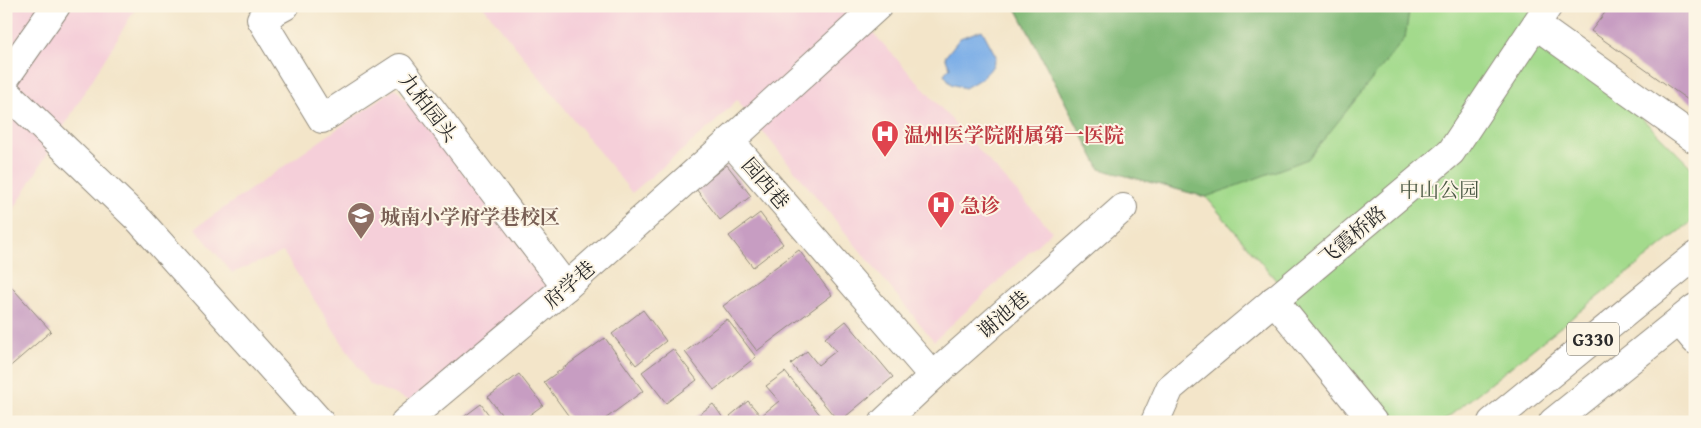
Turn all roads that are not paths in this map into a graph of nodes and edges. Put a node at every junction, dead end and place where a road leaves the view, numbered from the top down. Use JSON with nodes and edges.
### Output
{"nodes":[{"id":1,"x":56,"y":6,"type":"edge"},
{"id":2,"x":284,"y":6,"type":"edge"},
{"id":3,"x":878,"y":6,"type":"edge"},
{"id":4,"x":1542,"y":15,"type":"edge"},
{"id":5,"x":6,"y":77,"type":"edge"},
{"id":6,"x":6,"y":92,"type":"edge"},
{"id":7,"x":1695,"y":139,"type":"edge"},
{"id":8,"x":730,"y":142,"type":"junction"},
{"id":9,"x":1123,"y":208,"type":"dead end"},
{"id":10,"x":1695,"y":256,"type":"edge"},
{"id":11,"x":566,"y":287,"type":"junction"},
{"id":12,"x":1274,"y":300,"type":"junction"},
{"id":13,"x":1689,"y":323,"type":"edge"},
{"id":14,"x":933,"y":376,"type":"junction"},
{"id":15,"x":901,"y":416,"type":"edge"},
{"id":16,"x":320,"y":422,"type":"edge"},
{"id":17,"x":405,"y":422,"type":"edge"},
{"id":18,"x":1155,"y":422,"type":"edge"},
{"id":19,"x":1372,"y":422,"type":"edge"},
{"id":20,"x":1492,"y":422,"type":"edge"},
{"id":21,"x":1553,"y":422,"type":"edge"}],
"edges":[{"from":1,"to":5,"type":"main road"},
{"from":2,"to":11,"type":"main road","name":"九柏园头"},
{"from":3,"to":8,"type":"main road","name":"园西巷"},
{"from":4,"to":7,"type":"main road"},
{"from":4,"to":12,"type":"main road","name":"飞霞桥路"},
{"from":6,"to":16,"type":"main road"},
{"from":8,"to":11,"type":"main road","name":"府学巷"},
{"from":8,"to":14,"type":"main road","name":"园西巷"},
{"from":9,"to":14,"type":"main road","name":"谢池巷"},
{"from":10,"to":20,"type":"main road","number":"G330"},
{"from":11,"to":17,"type":"main road","name":"府学巷"},
{"from":12,"to":18,"type":"main road","name":"飞霞桥路"},
{"from":12,"to":19,"type":"main road"},
{"from":13,"to":21,"type":"main road","number":"G330"},
{"from":14,"to":15,"type":"main road","name":"谢池巷"}]}
